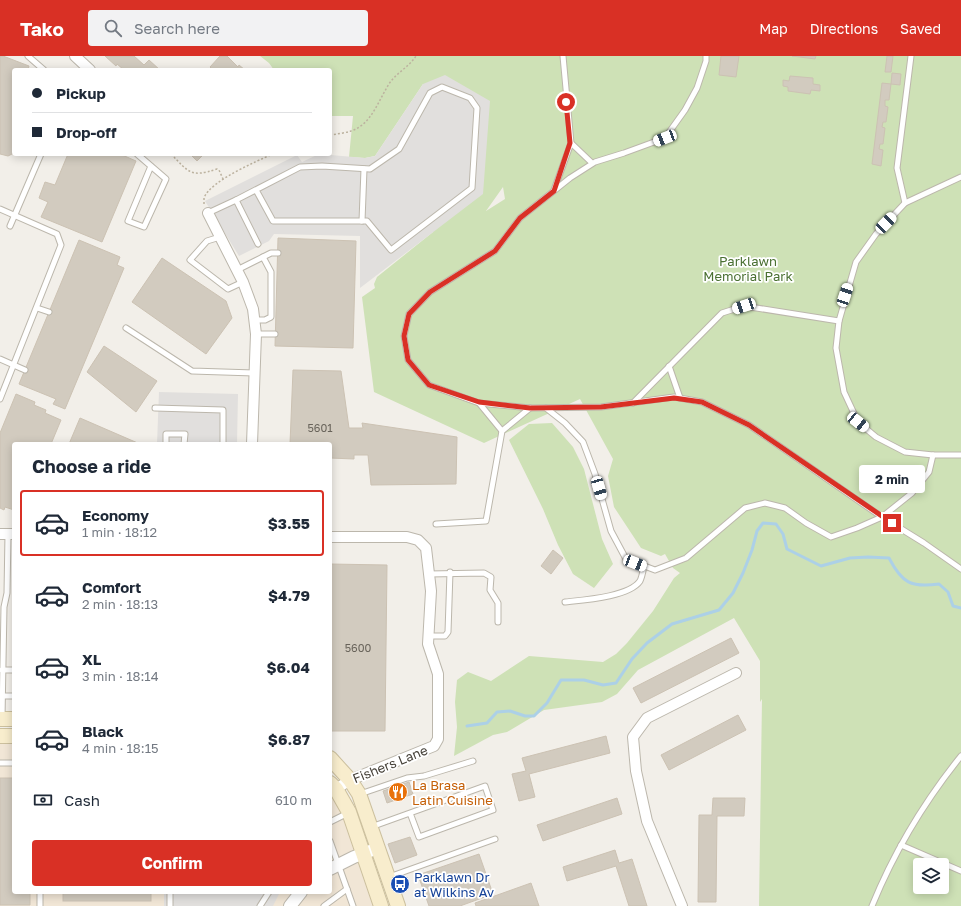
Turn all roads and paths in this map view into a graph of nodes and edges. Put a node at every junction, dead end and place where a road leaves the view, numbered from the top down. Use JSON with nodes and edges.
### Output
{"nodes":[{"id":1,"x":28,"y":56,"type":"edge"},
{"id":2,"x":75,"y":56,"type":"edge"},
{"id":3,"x":416,"y":56,"type":"edge"},
{"id":4,"x":562,"y":56,"type":"edge"},
{"id":5,"x":706,"y":56,"type":"edge"},
{"id":6,"x":911,"y":56,"type":"edge"},
{"id":7,"x":42,"y":68,"type":"edge"},
{"id":8,"x":88,"y":68,"type":"edge"},
{"id":9,"x":332,"y":135,"type":"edge"},
{"id":10,"x":570,"y":143,"type":"junction"},
{"id":11,"x":40,"y":156,"type":"edge"},
{"id":12,"x":140,"y":156,"type":"edge"},
{"id":13,"x":173,"y":156,"type":"edge"},
{"id":14,"x":269,"y":156,"type":"edge"},
{"id":15,"x":592,"y":163,"type":"junction"},
{"id":16,"x":151,"y":166,"type":"junction"},
{"id":17,"x":364,"y":169,"type":"junction"},
{"id":18,"x":961,"y":177,"type":"edge"},
{"id":19,"x":223,"y":179,"type":"junction"},
{"id":20,"x":256,"y":190,"type":"junction"},
{"id":21,"x":554,"y":191,"type":"junction"},
{"id":22,"x":236,"y":200,"type":"junction"},
{"id":23,"x":905,"y":203,"type":"junction"},
{"id":24,"x":0,"y":209,"type":"edge"},
{"id":25,"x":208,"y":213,"type":"junction"},
{"id":26,"x":15,"y":215,"type":"junction"},
{"id":27,"x":362,"y":221,"type":"junction"},
{"id":28,"x":10,"y":226,"type":"dead end"},
{"id":29,"x":220,"y":237,"type":"junction"},
{"id":30,"x":258,"y":244,"type":"dead end"},
{"id":31,"x":278,"y":253,"type":"dead end"},
{"id":32,"x":263,"y":258,"type":"junction"},
{"id":33,"x":237,"y":270,"type":"junction"},
{"id":34,"x":243,"y":282,"type":"junction"},
{"id":35,"x":37,"y":308,"type":"junction"},
{"id":36,"x":49,"y":312,"type":"dead end"},
{"id":37,"x":255,"y":320,"type":"junction"},
{"id":38,"x":839,"y":321,"type":"junction"},
{"id":39,"x":126,"y":328,"type":"dead end"},
{"id":40,"x":256,"y":334,"type":"junction"},
{"id":41,"x":275,"y":334,"type":"dead end"},
{"id":42,"x":0,"y":359,"type":"edge"},
{"id":43,"x":14,"y":365,"type":"junction"},
{"id":44,"x":669,"y":366,"type":"junction"},
{"id":45,"x":25,"y":370,"type":"dead end"},
{"id":46,"x":254,"y":373,"type":"junction"},
{"id":47,"x":680,"y":398,"type":"junction"},
{"id":48,"x":0,"y":399,"type":"edge"},
{"id":49,"x":479,"y":402,"type":"junction"},
{"id":50,"x":633,"y":403,"type":"junction"},
{"id":51,"x":155,"y":408,"type":"dead end"},
{"id":52,"x":530,"y":408,"type":"junction"},
{"id":53,"x":546,"y":408,"type":"junction"},
{"id":54,"x":502,"y":431,"type":"junction"},
{"id":55,"x":166,"y":442,"type":"edge"},
{"id":56,"x":184,"y":442,"type":"edge"},
{"id":57,"x":223,"y":442,"type":"edge"},
{"id":58,"x":252,"y":442,"type":"edge"},
{"id":59,"x":933,"y":455,"type":"junction"},
{"id":60,"x":961,"y":455,"type":"edge"},
{"id":61,"x":882,"y":517,"type":"junction"},
{"id":62,"x":436,"y":524,"type":"dead end"},
{"id":63,"x":7,"y":534,"type":"edge"},
{"id":64,"x":332,"y":537,"type":"edge"},
{"id":65,"x":644,"y":566,"type":"junction"},
{"id":66,"x":11,"y":568,"type":"edge"},
{"id":67,"x":961,"y":569,"type":"edge"},
{"id":68,"x":450,"y":572,"type":"junction"},
{"id":69,"x":429,"y":574,"type":"junction"},
{"id":70,"x":7,"y":593,"type":"junction"},
{"id":71,"x":12,"y":593,"type":"edge"},
{"id":72,"x":565,"y":602,"type":"dead end"},
{"id":73,"x":498,"y":622,"type":"dead end"},
{"id":74,"x":428,"y":636,"type":"junction"},
{"id":75,"x":2,"y":670,"type":"junction"},
{"id":76,"x":12,"y":670,"type":"edge"},
{"id":77,"x":736,"y":673,"type":"dead end"},
{"id":78,"x":2,"y":696,"type":"junction"},
{"id":79,"x":12,"y":696,"type":"edge"},
{"id":80,"x":5,"y":719,"type":"edge"},
{"id":81,"x":0,"y":736,"type":"edge"},
{"id":82,"x":12,"y":736,"type":"edge"},
{"id":83,"x":961,"y":756,"type":"edge"},
{"id":84,"x":332,"y":760,"type":"edge"},
{"id":85,"x":473,"y":761,"type":"dead end"},
{"id":86,"x":0,"y":763,"type":"edge"},
{"id":87,"x":12,"y":763,"type":"edge"},
{"id":88,"x":350,"y":780,"type":"junction"},
{"id":89,"x":333,"y":786,"type":"edge"},
{"id":90,"x":359,"y":794,"type":"junction"},
{"id":91,"x":348,"y":812,"type":"junction"},
{"id":92,"x":410,"y":813,"type":"junction"},
{"id":93,"x":332,"y":821,"type":"edge"},
{"id":94,"x":371,"y":827,"type":"junction"},
{"id":95,"x":495,"y":839,"type":"dead end"},
{"id":96,"x":901,"y":845,"type":"junction"},
{"id":97,"x":378,"y":848,"type":"junction"},
{"id":98,"x":362,"y":853,"type":"junction"},
{"id":99,"x":332,"y":854,"type":"edge"},
{"id":100,"x":334,"y":866,"type":"edge"},
{"id":101,"x":961,"y":871,"type":"edge"},
{"id":102,"x":388,"y":877,"type":"junction"},
{"id":103,"x":347,"y":889,"type":"junction"},
{"id":104,"x":40,"y":894,"type":"edge"},
{"id":105,"x":170,"y":894,"type":"edge"},
{"id":106,"x":268,"y":894,"type":"edge"},
{"id":107,"x":299,"y":894,"type":"edge"},
{"id":108,"x":40,"y":906,"type":"edge"},
{"id":109,"x":170,"y":906,"type":"edge"},
{"id":110,"x":260,"y":906,"type":"edge"},
{"id":111,"x":290,"y":906,"type":"edge"},
{"id":112,"x":324,"y":906,"type":"edge"},
{"id":113,"x":352,"y":906,"type":"edge"},
{"id":114,"x":381,"y":906,"type":"edge"},
{"id":115,"x":398,"y":906,"type":"edge"},
{"id":116,"x":682,"y":906,"type":"edge"},
{"id":117,"x":872,"y":906,"type":"edge"}],
"edges":[{"from":1,"to":7,"type":"lane"},
{"from":2,"to":8,"type":"street"},
{"from":3,"to":9,"type":"path"},
{"from":4,"to":10,"type":"lane"},
{"from":5,"to":15,"type":"lane"},
{"from":6,"to":23,"type":"lane"},
{"from":10,"to":15,"type":"lane"},
{"from":10,"to":21,"type":"lane"},
{"from":11,"to":26,"type":"lane"},
{"from":12,"to":16,"type":"lane"},
{"from":13,"to":19,"type":"path"},
{"from":14,"to":19,"type":"path"},
{"from":15,"to":21,"type":"lane"},
{"from":16,"to":16,"type":"lane"},
{"from":17,"to":20,"type":"lane"},
{"from":17,"to":27,"type":"lane"},
{"from":17,"to":27,"type":"lane"},
{"from":18,"to":23,"type":"lane"},
{"from":19,"to":25,"type":"path"},
{"from":20,"to":22,"type":"lane"},
{"from":20,"to":27,"type":"lane"},
{"from":21,"to":49,"type":"lane"},
{"from":22,"to":25,"type":"lane"},
{"from":22,"to":30,"type":"lane"},
{"from":23,"to":38,"type":"lane"},
{"from":24,"to":26,"type":"lane"},
{"from":25,"to":29,"type":"street"},
{"from":26,"to":28,"type":"lane"},
{"from":26,"to":35,"type":"lane"},
{"from":29,"to":33,"type":"street"},
{"from":29,"to":34,"type":"lane"},
{"from":31,"to":32,"type":"lane"},
{"from":32,"to":33,"type":"lane"},
{"from":32,"to":37,"type":"lane"},
{"from":33,"to":34,"type":"street"},
{"from":34,"to":37,"type":"street"},
{"from":35,"to":36,"type":"lane"},
{"from":35,"to":43,"type":"lane"},
{"from":37,"to":40,"type":"street"},
{"from":38,"to":44,"type":"lane"},
{"from":38,"to":59,"type":"lane"},
{"from":39,"to":46,"type":"lane"},
{"from":40,"to":41,"type":"lane"},
{"from":40,"to":46,"type":"street"},
{"from":42,"to":43,"type":"lane"},
{"from":43,"to":45,"type":"lane"},
{"from":43,"to":48,"type":"lane"},
{"from":44,"to":47,"type":"lane"},
{"from":44,"to":50,"type":"lane"},
{"from":46,"to":58,"type":"street"},
{"from":47,"to":50,"type":"lane"},
{"from":47,"to":61,"type":"lane"},
{"from":49,"to":52,"type":"lane"},
{"from":49,"to":54,"type":"lane"},
{"from":50,"to":53,"type":"lane"},
{"from":51,"to":57,"type":"lane"},
{"from":52,"to":53,"type":"lane"},
{"from":52,"to":54,"type":"lane"},
{"from":53,"to":65,"type":"lane"},
{"from":54,"to":62,"type":"lane"},
{"from":55,"to":56,"type":"lane"},
{"from":59,"to":60,"type":"lane"},
{"from":59,"to":61,"type":"lane"},
{"from":61,"to":65,"type":"lane"},
{"from":61,"to":67,"type":"lane"},
{"from":63,"to":66,"type":"lane"},
{"from":64,"to":69,"type":"street","name":"Fishers Lane"},
{"from":65,"to":72,"type":"lane"},
{"from":66,"to":70,"type":"lane"},
{"from":68,"to":69,"type":"lane"},
{"from":68,"to":73,"type":"lane"},
{"from":68,"to":74,"type":"lane"},
{"from":69,"to":74,"type":"street","name":"Fishers Lane"},
{"from":70,"to":71,"type":"lane"},
{"from":70,"to":75,"type":"lane"},
{"from":74,"to":88,"type":"street","name":"Fishers Lane"},
{"from":75,"to":76,"type":"lane"},
{"from":75,"to":78,"type":"lane"},
{"from":77,"to":116,"type":"street"},
{"from":78,"to":79,"type":"lane"},
{"from":78,"to":80,"type":"lane"},
{"from":81,"to":82,"type":"main road"},
{"from":83,"to":96,"type":"lane"},
{"from":84,"to":88,"type":"main road"},
{"from":85,"to":90,"type":"lane"},
{"from":86,"to":87,"type":"lane"},
{"from":88,"to":89,"type":"street","name":"Fishers Lane"},
{"from":88,"to":90,"type":"main road"},
{"from":89,"to":91,"type":"main road"},
{"from":90,"to":94,"type":"main road"},
{"from":91,"to":93,"type":"lane"},
{"from":91,"to":98,"type":"main road"},
{"from":92,"to":92,"type":"lane"},
{"from":92,"to":94,"type":"lane"},
{"from":94,"to":97,"type":"main road"},
{"from":95,"to":102,"type":"lane"},
{"from":96,"to":101,"type":"lane"},
{"from":96,"to":117,"type":"lane"},
{"from":97,"to":98,"type":"street"},
{"from":97,"to":102,"type":"main road"},
{"from":98,"to":100,"type":"street"},
{"from":98,"to":114,"type":"main road"},
{"from":99,"to":100,"type":"lane"},
{"from":100,"to":103,"type":"lane"},
{"from":102,"to":115,"type":"main road"},
{"from":103,"to":112,"type":"lane"},
{"from":103,"to":113,"type":"lane"},
{"from":104,"to":108,"type":"lane"},
{"from":105,"to":109,"type":"lane"},
{"from":106,"to":110,"type":"lane"},
{"from":107,"to":111,"type":"street"}]}
